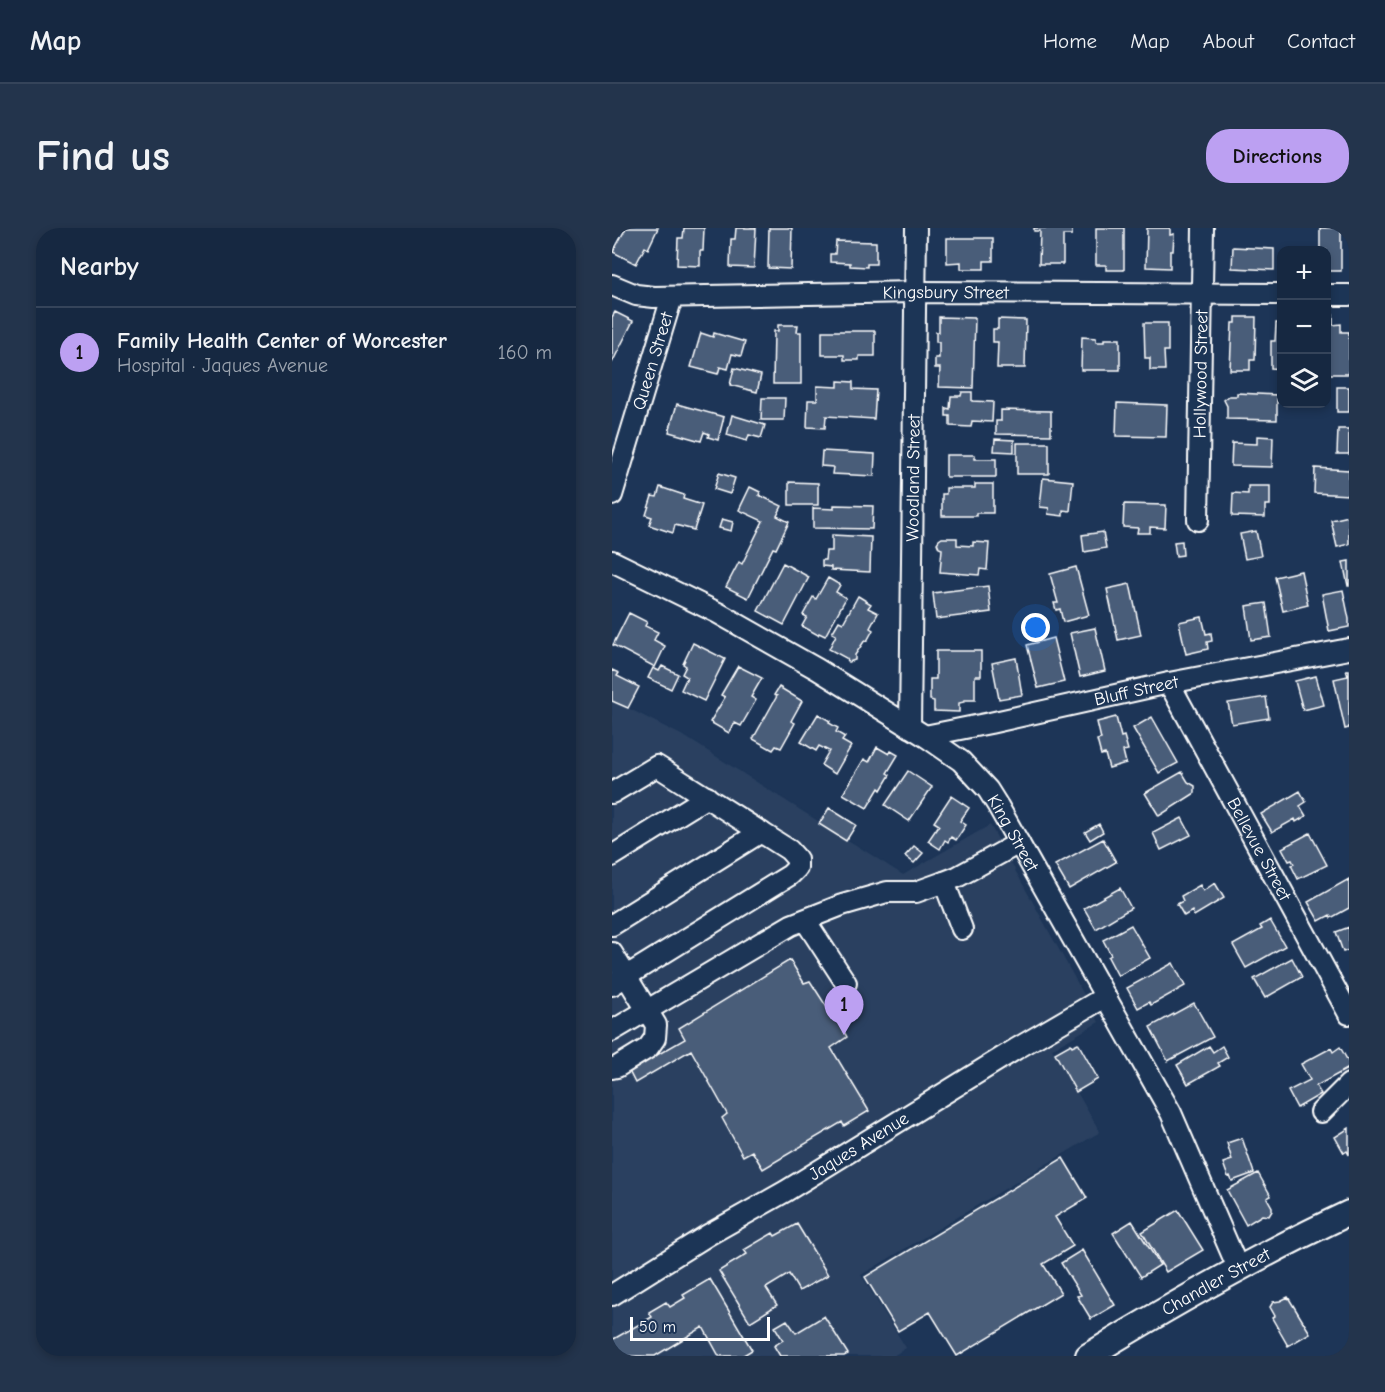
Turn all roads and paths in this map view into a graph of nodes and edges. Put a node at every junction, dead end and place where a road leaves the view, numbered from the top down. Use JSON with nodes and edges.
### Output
{"nodes":[{"id":1,"x":916,"y":228,"type":"edge"},
{"id":2,"x":1203,"y":228,"type":"edge"},
{"id":3,"x":612,"y":285,"type":"edge"},
{"id":4,"x":916,"y":292,"type":"junction"},
{"id":5,"x":1202,"y":294,"type":"junction"},
{"id":6,"x":1277,"y":294,"type":"edge"},
{"id":7,"x":1331,"y":295,"type":"edge"},
{"id":8,"x":1349,"y":295,"type":"edge"},
{"id":9,"x":672,"y":297,"type":"junction"},
{"id":10,"x":612,"y":495,"type":"edge"},
{"id":11,"x":1198,"y":520,"type":"dead end"},
{"id":12,"x":612,"y":561,"type":"edge"},
{"id":13,"x":1349,"y":649,"type":"edge"},
{"id":14,"x":1168,"y":683,"type":"junction"},
{"id":15,"x":917,"y":732,"type":"junction"},
{"id":16,"x":612,"y":793,"type":"edge"},
{"id":17,"x":707,"y":797,"type":"junction"},
{"id":18,"x":761,"y":832,"type":"junction"},
{"id":19,"x":1019,"y":843,"type":"junction"},
{"id":20,"x":612,"y":856,"type":"edge"},
{"id":21,"x":945,"y":882,"type":"junction"},
{"id":22,"x":805,"y":920,"type":"junction"},
{"id":23,"x":612,"y":925,"type":"edge"},
{"id":24,"x":962,"y":929,"type":"dead end"},
{"id":25,"x":612,"y":953,"type":"edge"},
{"id":26,"x":619,"y":981,"type":"edge"},
{"id":27,"x":846,"y":983,"type":"dead end"},
{"id":28,"x":1105,"y":997,"type":"junction"},
{"id":29,"x":646,"y":1010,"type":"junction"},
{"id":30,"x":1349,"y":1014,"type":"edge"},
{"id":31,"x":612,"y":1031,"type":"edge"},
{"id":32,"x":612,"y":1068,"type":"edge"},
{"id":33,"x":1349,"y":1084,"type":"edge"},
{"id":34,"x":1321,"y":1112,"type":"dead end"},
{"id":35,"x":1349,"y":1213,"type":"edge"},
{"id":36,"x":1238,"y":1268,"type":"junction"},
{"id":37,"x":612,"y":1295,"type":"edge"},
{"id":38,"x":1088,"y":1356,"type":"edge"}],
"edges":[{"from":1,"to":4,"type":"street","name":"Woodland Street"},
{"from":2,"to":5,"type":"street","name":"Hollywood Street"},
{"from":3,"to":9,"type":"street","name":"Kingsbury Street"},
{"from":4,"to":5,"type":"street","name":"Kingsbury Street"},
{"from":4,"to":9,"type":"street","name":"Kingsbury Street"},
{"from":4,"to":15,"type":"street","name":"Woodland Street"},
{"from":5,"to":6,"type":"street","name":"Kingsbury Street"},
{"from":5,"to":11,"type":"street","name":"Hollywood Street"},
{"from":7,"to":8,"type":"street"},
{"from":9,"to":10,"type":"street","name":"Queen Street"},
{"from":12,"to":15,"type":"street","name":"King Street"},
{"from":13,"to":14,"type":"street","name":"Bluff Street"},
{"from":14,"to":15,"type":"street","name":"Bluff Street"},
{"from":14,"to":30,"type":"street","name":"Bellevue Street"},
{"from":15,"to":19,"type":"street","name":"King Street"},
{"from":16,"to":17,"type":"street"},
{"from":17,"to":18,"type":"street"},
{"from":17,"to":20,"type":"street"},
{"from":18,"to":23,"type":"street"},
{"from":18,"to":26,"type":"street"},
{"from":19,"to":21,"type":"street"},
{"from":19,"to":28,"type":"street","name":"King Street"},
{"from":21,"to":22,"type":"street"},
{"from":21,"to":24,"type":"street"},
{"from":22,"to":27,"type":"street"},
{"from":22,"to":29,"type":"street"},
{"from":25,"to":26,"type":"street"},
{"from":26,"to":29,"type":"street"},
{"from":28,"to":36,"type":"street","name":"King Street"},
{"from":28,"to":37,"type":"street","name":"Jaques Avenue"},
{"from":29,"to":31,"type":"street"},
{"from":29,"to":32,"type":"street"},
{"from":33,"to":34,"type":"street"},
{"from":35,"to":36,"type":"main road","name":"Chandler Street"},
{"from":36,"to":38,"type":"main road","name":"Chandler Street"}]}
